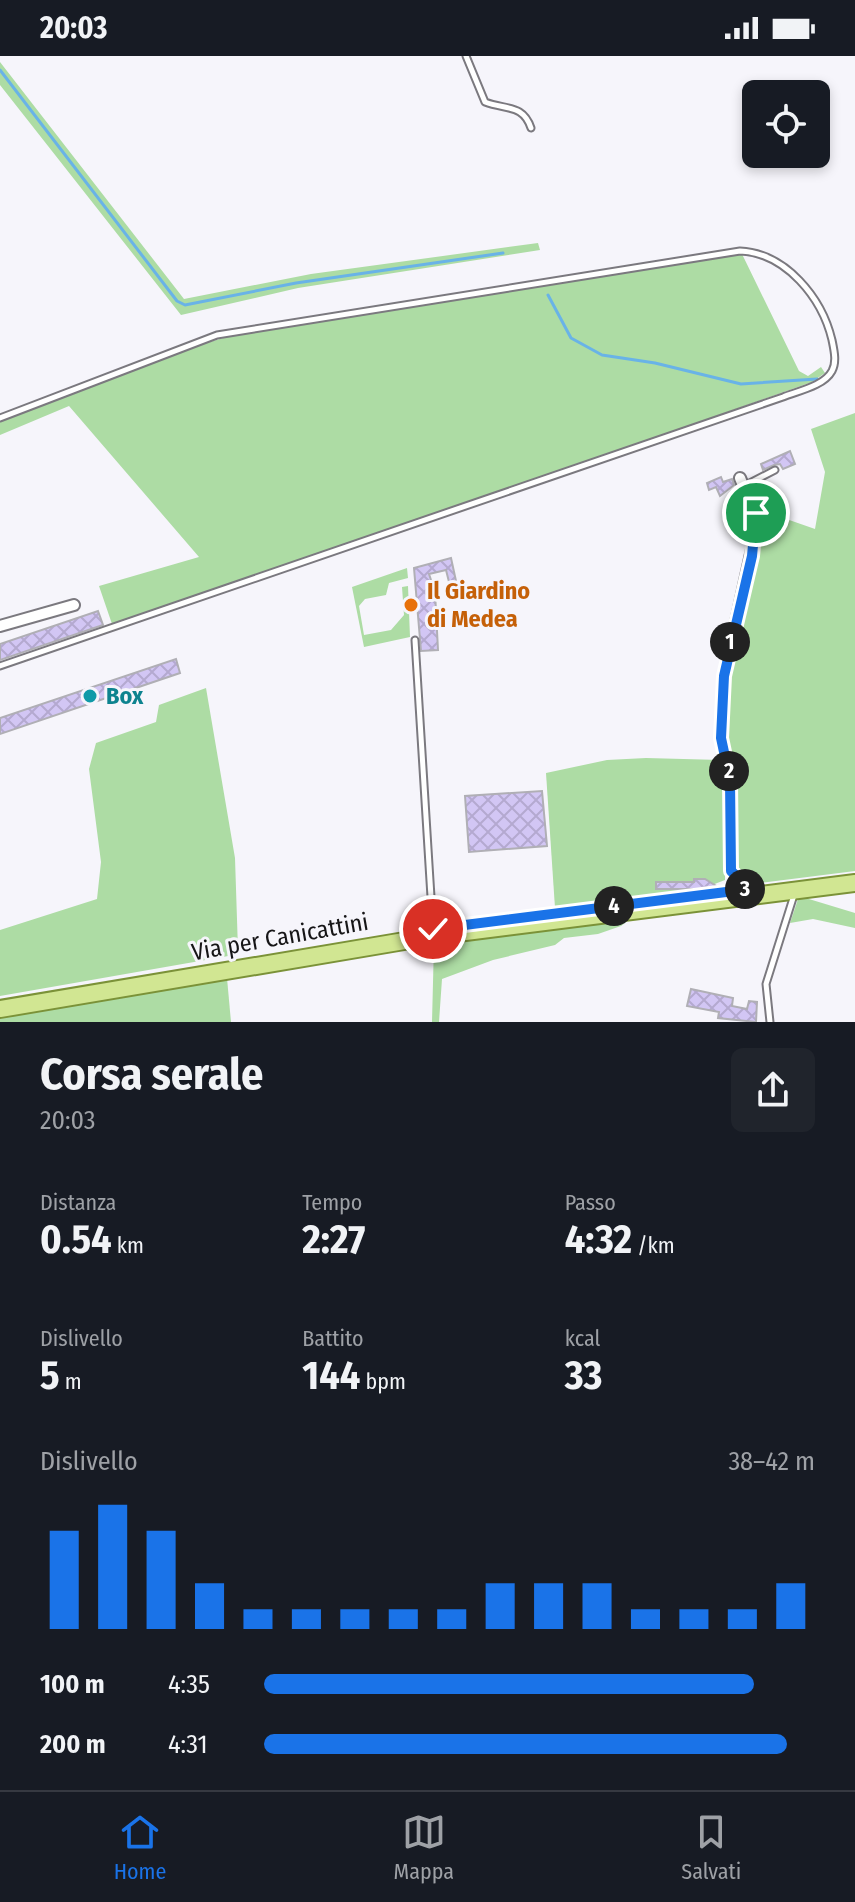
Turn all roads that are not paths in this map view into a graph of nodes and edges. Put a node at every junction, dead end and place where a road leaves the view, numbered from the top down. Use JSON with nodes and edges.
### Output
{"nodes":[{"id":1,"x":466,"y":56,"type":"edge"},
{"id":2,"x":531,"y":128,"type":"dead end"},
{"id":3,"x":0,"y":418,"type":"edge"},
{"id":4,"x":775,"y":470,"type":"dead end"},
{"id":5,"x":742,"y":482,"type":"joint"},
{"id":6,"x":74,"y":605,"type":"dead end"},
{"id":7,"x":0,"y":626,"type":"edge"},
{"id":8,"x":415,"y":640,"type":"dead end"},
{"id":9,"x":0,"y":666,"type":"edge"},
{"id":10,"x":855,"y":875,"type":"edge"},
{"id":11,"x":855,"y":883,"type":"edge"},
{"id":12,"x":750,"y":889,"type":"junction"},
{"id":13,"x":796,"y":890,"type":"junction"},
{"id":14,"x":433,"y":929,"type":"junction"},
{"id":15,"x":0,"y":1002,"type":"edge"},
{"id":16,"x":0,"y":1009,"type":"edge"},
{"id":17,"x":770,"y":1022,"type":"edge"}],
"edges":[{"from":1,"to":2,"type":"lane"},
{"from":3,"to":9,"type":"lane"},
{"from":4,"to":5,"type":"lane"},
{"from":5,"to":12,"type":"street"},
{"from":6,"to":7,"type":"street"},
{"from":8,"to":14,"type":"lane"},
{"from":10,"to":12,"type":"main road","name":"Via per Canicattini"},
{"from":11,"to":13,"type":"main road","name":"Via per Canicattini"},
{"from":12,"to":14,"type":"main road","name":"Via per Canicattini"},
{"from":13,"to":16,"type":"main road","name":"Via per Canicattini"},
{"from":13,"to":17,"type":"lane"},
{"from":14,"to":15,"type":"main road","name":"Via per Canicattini"}]}
